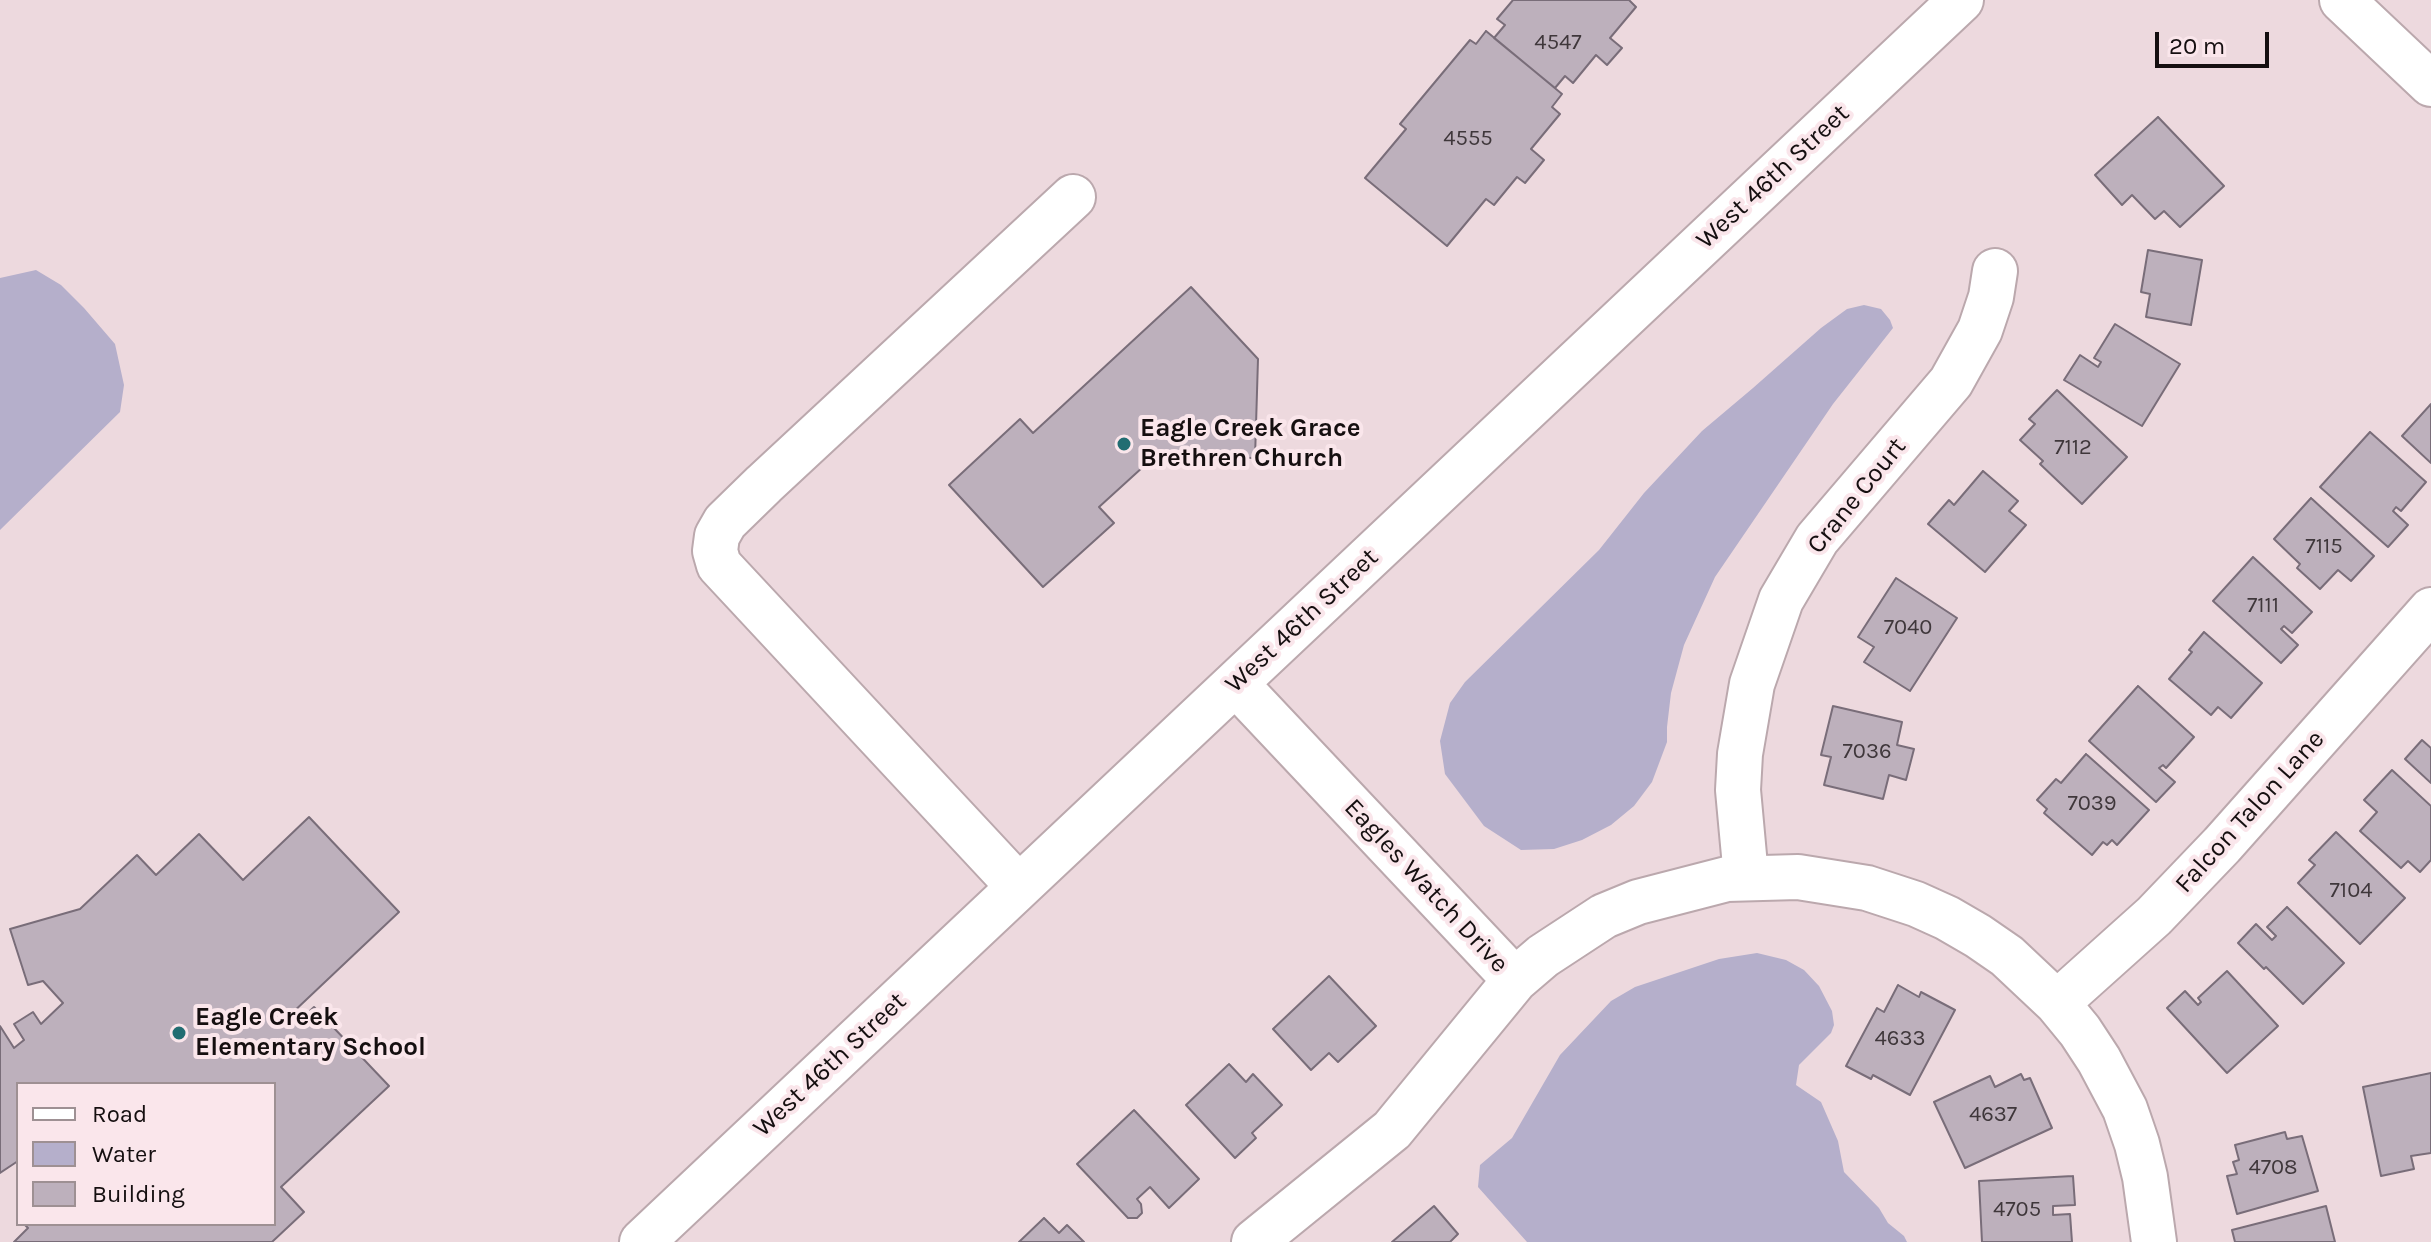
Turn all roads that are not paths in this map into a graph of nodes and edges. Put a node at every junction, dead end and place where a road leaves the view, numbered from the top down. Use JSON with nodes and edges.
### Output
{"nodes":[{"id":1,"x":1961,"y":0,"type":"edge"},
{"id":2,"x":2342,"y":0,"type":"edge"},
{"id":3,"x":2431,"y":84,"type":"edge"},
{"id":4,"x":1073,"y":197,"type":"dead end"},
{"id":5,"x":1995,"y":271,"type":"dead end"},
{"id":6,"x":2431,"y":610,"type":"edge"},
{"id":7,"x":1236,"y":684,"type":"junction"},
{"id":8,"x":1746,"y":877,"type":"junction"},
{"id":9,"x":1019,"y":887,"type":"junction"},
{"id":10,"x":1515,"y":980,"type":"junction"},
{"id":11,"x":2057,"y":1003,"type":"junction"},
{"id":12,"x":642,"y":1242,"type":"edge"},
{"id":13,"x":1254,"y":1242,"type":"edge"},
{"id":14,"x":2154,"y":1242,"type":"edge"}],
"edges":[{"from":1,"to":7,"type":"street","name":"West 46th Street"},
{"from":2,"to":3,"type":"street"},
{"from":4,"to":9,"type":"street"},
{"from":5,"to":8,"type":"street","name":"Crane Court"},
{"from":6,"to":11,"type":"street","name":"Falcon Talon Lane"},
{"from":7,"to":9,"type":"street","name":"West 46th Street"},
{"from":7,"to":10,"type":"street","name":"Eagles Watch Drive"},
{"from":8,"to":10,"type":"street","name":"Eagles Watch Drive"},
{"from":8,"to":11,"type":"street","name":"Eagles Watch Drive"},
{"from":9,"to":12,"type":"street","name":"West 46th Street"},
{"from":10,"to":13,"type":"street"},
{"from":11,"to":14,"type":"street","name":"Eagles Watch Drive"}]}
